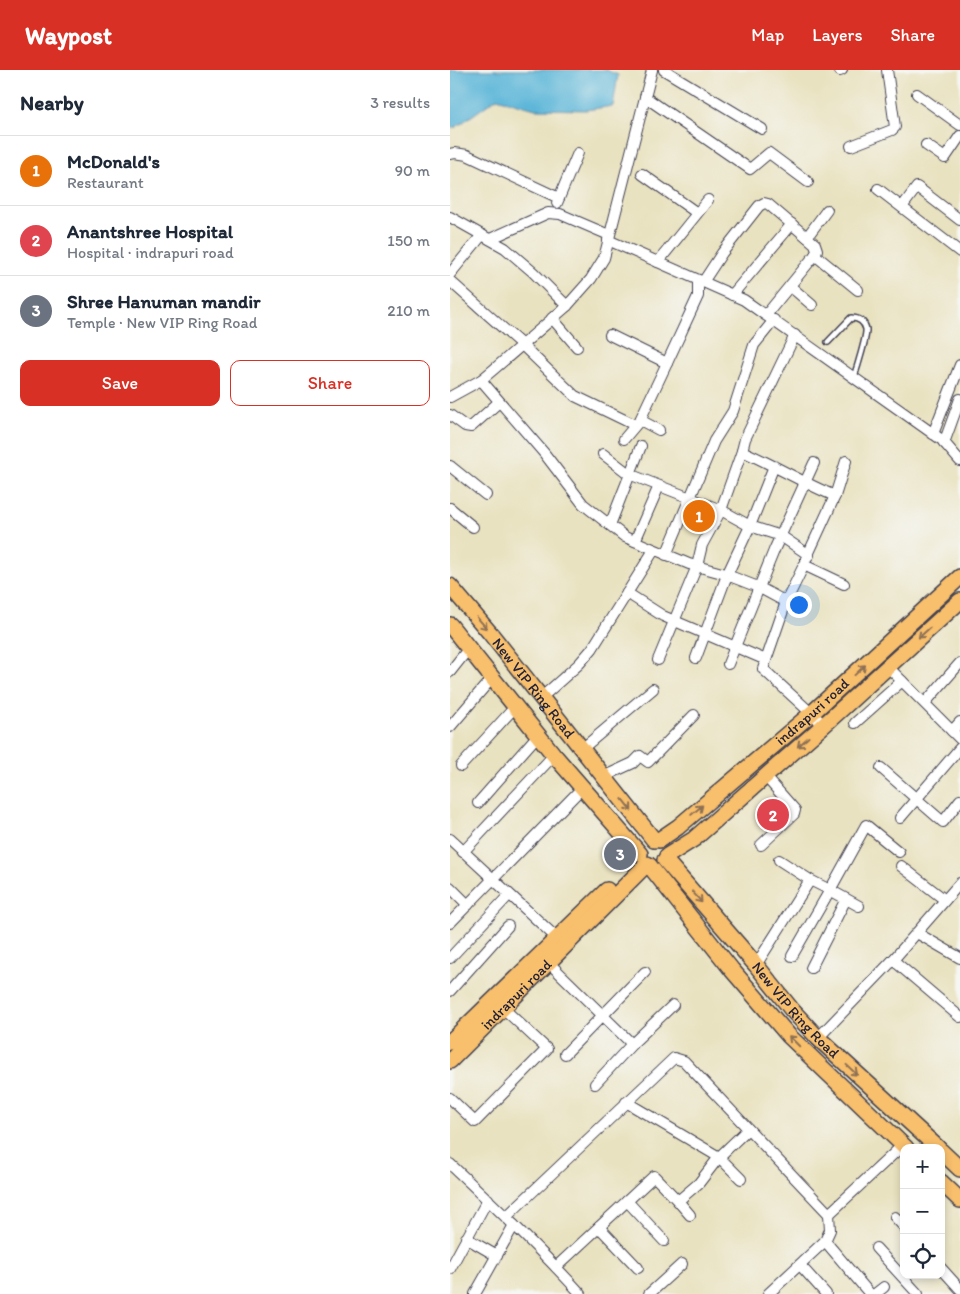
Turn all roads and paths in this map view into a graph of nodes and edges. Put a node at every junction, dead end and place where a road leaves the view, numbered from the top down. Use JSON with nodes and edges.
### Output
{"nodes":[{"id":1,"x":652,"y":70,"type":"edge"},
{"id":2,"x":664,"y":70,"type":"edge"},
{"id":3,"x":887,"y":70,"type":"edge"},
{"id":4,"x":917,"y":94,"type":"dead end"},
{"id":5,"x":645,"y":97,"type":"junction"},
{"id":6,"x":960,"y":125,"type":"edge"},
{"id":7,"x":762,"y":129,"type":"dead end"},
{"id":8,"x":960,"y":136,"type":"edge"},
{"id":9,"x":926,"y":145,"type":"dead end"},
{"id":10,"x":852,"y":146,"type":"dead end"},
{"id":11,"x":578,"y":153,"type":"dead end"},
{"id":12,"x":450,"y":154,"type":"edge"},
{"id":13,"x":642,"y":174,"type":"dead end"},
{"id":14,"x":808,"y":182,"type":"dead end"},
{"id":15,"x":878,"y":189,"type":"dead end"},
{"id":16,"x":559,"y":198,"type":"junction"},
{"id":17,"x":708,"y":200,"type":"dead end"},
{"id":18,"x":902,"y":207,"type":"junction"},
{"id":19,"x":828,"y":210,"type":"dead end"},
{"id":20,"x":553,"y":212,"type":"junction"},
{"id":21,"x":697,"y":213,"type":"junction"},
{"id":22,"x":450,"y":217,"type":"edge"},
{"id":23,"x":960,"y":220,"type":"edge"},
{"id":24,"x":792,"y":224,"type":"junction"},
{"id":25,"x":806,"y":236,"type":"junction"},
{"id":26,"x":486,"y":237,"type":"junction"},
{"id":27,"x":608,"y":237,"type":"junction"},
{"id":28,"x":960,"y":252,"type":"edge"},
{"id":29,"x":815,"y":255,"type":"junction"},
{"id":30,"x":658,"y":262,"type":"junction"},
{"id":31,"x":450,"y":274,"type":"edge"},
{"id":32,"x":700,"y":281,"type":"junction"},
{"id":33,"x":450,"y":282,"type":"edge"},
{"id":34,"x":790,"y":286,"type":"junction"},
{"id":35,"x":858,"y":290,"type":"dead end"},
{"id":36,"x":732,"y":295,"type":"junction"},
{"id":37,"x":812,"y":305,"type":"dead end"},
{"id":38,"x":567,"y":306,"type":"junction"},
{"id":39,"x":552,"y":318,"type":"junction"},
{"id":40,"x":770,"y":318,"type":"junction"},
{"id":41,"x":610,"y":335,"type":"dead end"},
{"id":42,"x":795,"y":335,"type":"junction"},
{"id":43,"x":828,"y":342,"type":"dead end"},
{"id":44,"x":522,"y":344,"type":"junction"},
{"id":45,"x":577,"y":347,"type":"dead end"},
{"id":46,"x":667,"y":363,"type":"junction"},
{"id":47,"x":960,"y":366,"type":"edge"},
{"id":48,"x":854,"y":378,"type":"junction"},
{"id":49,"x":481,"y":380,"type":"junction"},
{"id":50,"x":450,"y":397,"type":"edge"},
{"id":51,"x":960,"y":399,"type":"edge"},
{"id":52,"x":499,"y":402,"type":"junction"},
{"id":53,"x":450,"y":415,"type":"edge"},
{"id":54,"x":638,"y":422,"type":"junction"},
{"id":55,"x":659,"y":430,"type":"dead end"},
{"id":56,"x":933,"y":434,"type":"junction"},
{"id":57,"x":624,"y":438,"type":"dead end"},
{"id":58,"x":944,"y":442,"type":"junction"},
{"id":59,"x":641,"y":446,"type":"dead end"},
{"id":60,"x":742,"y":451,"type":"junction"},
{"id":61,"x":603,"y":454,"type":"dead end"},
{"id":62,"x":846,"y":461,"type":"dead end"},
{"id":63,"x":960,"y":461,"type":"edge"},
{"id":64,"x":814,"y":463,"type":"dead end"},
{"id":65,"x":450,"y":466,"type":"edge"},
{"id":66,"x":774,"y":466,"type":"junction"},
{"id":67,"x":629,"y":474,"type":"junction"},
{"id":68,"x":805,"y":483,"type":"junction"},
{"id":69,"x":659,"y":486,"type":"junction"},
{"id":70,"x":486,"y":495,"type":"dead end"},
{"id":71,"x":835,"y":496,"type":"junction"},
{"id":72,"x":690,"y":499,"type":"junction"},
{"id":73,"x":450,"y":508,"type":"edge"},
{"id":74,"x":721,"y":510,"type":"junction"},
{"id":75,"x":610,"y":525,"type":"junction"},
{"id":76,"x":750,"y":526,"type":"junction"},
{"id":77,"x":473,"y":527,"type":"dead end"},
{"id":78,"x":781,"y":536,"type":"junction"},
{"id":79,"x":635,"y":542,"type":"junction"},
{"id":80,"x":654,"y":550,"type":"junction"},
{"id":81,"x":666,"y":555,"type":"junction"},
{"id":82,"x":809,"y":555,"type":"junction"},
{"id":83,"x":804,"y":565,"type":"junction"},
{"id":84,"x":697,"y":566,"type":"junction"},
{"id":85,"x":727,"y":575,"type":"junction"},
{"id":86,"x":960,"y":577,"type":"edge"},
{"id":87,"x":844,"y":584,"type":"dead end"},
{"id":88,"x":450,"y":586,"type":"edge"},
{"id":89,"x":758,"y":587,"type":"junction"},
{"id":90,"x":627,"y":594,"type":"junction"},
{"id":91,"x":960,"y":600,"type":"edge"},
{"id":92,"x":786,"y":602,"type":"junction"},
{"id":93,"x":674,"y":621,"type":"junction"},
{"id":94,"x":451,"y":629,"type":"edge"},
{"id":95,"x":705,"y":634,"type":"junction"},
{"id":96,"x":735,"y":646,"type":"junction"},
{"id":97,"x":469,"y":648,"type":"junction"},
{"id":98,"x":696,"y":658,"type":"dead end"},
{"id":99,"x":658,"y":660,"type":"dead end"},
{"id":100,"x":766,"y":660,"type":"junction"},
{"id":101,"x":960,"y":663,"type":"edge"},
{"id":102,"x":728,"y":664,"type":"dead end"},
{"id":103,"x":887,"y":666,"type":"junction"},
{"id":104,"x":450,"y":672,"type":"edge"},
{"id":105,"x":492,"y":678,"type":"junction"},
{"id":106,"x":902,"y":681,"type":"junction"},
{"id":107,"x":653,"y":689,"type":"dead end"},
{"id":108,"x":542,"y":697,"type":"junction"},
{"id":109,"x":925,"y":703,"type":"junction"},
{"id":110,"x":516,"y":707,"type":"junction"},
{"id":111,"x":812,"y":714,"type":"junction"},
{"id":112,"x":694,"y":715,"type":"dead end"},
{"id":113,"x":960,"y":722,"type":"edge"},
{"id":114,"x":855,"y":724,"type":"dead end"},
{"id":115,"x":824,"y":725,"type":"junction"},
{"id":116,"x":450,"y":727,"type":"edge"},
{"id":117,"x":952,"y":730,"type":"junction"},
{"id":118,"x":538,"y":735,"type":"junction"},
{"id":119,"x":960,"y":739,"type":"edge"},
{"id":120,"x":583,"y":748,"type":"junction"},
{"id":121,"x":960,"y":748,"type":"edge"},
{"id":122,"x":554,"y":755,"type":"junction"},
{"id":123,"x":461,"y":766,"type":"dead end"},
{"id":124,"x":881,"y":768,"type":"dead end"},
{"id":125,"x":606,"y":776,"type":"junction"},
{"id":126,"x":766,"y":776,"type":"junction"},
{"id":127,"x":582,"y":788,"type":"junction"},
{"id":128,"x":916,"y":799,"type":"junction"},
{"id":129,"x":960,"y":800,"type":"edge"},
{"id":130,"x":478,"y":803,"type":"dead end"},
{"id":131,"x":900,"y":818,"type":"dead end"},
{"id":132,"x":450,"y":839,"type":"edge"},
{"id":133,"x":656,"y":840,"type":"junction"},
{"id":134,"x":761,"y":845,"type":"dead end"},
{"id":135,"x":463,"y":852,"type":"junction"},
{"id":136,"x":899,"y":852,"type":"dead end"},
{"id":137,"x":666,"y":858,"type":"junction"},
{"id":138,"x":645,"y":860,"type":"junction"},
{"id":139,"x":779,"y":860,"type":"dead end"},
{"id":140,"x":901,"y":866,"type":"dead end"},
{"id":141,"x":492,"y":880,"type":"junction"},
{"id":142,"x":810,"y":880,"type":"junction"},
{"id":143,"x":960,"y":883,"type":"edge"},
{"id":144,"x":450,"y":887,"type":"edge"},
{"id":145,"x":830,"y":890,"type":"junction"},
{"id":146,"x":509,"y":895,"type":"junction"},
{"id":147,"x":846,"y":899,"type":"junction"},
{"id":148,"x":945,"y":900,"type":"junction"},
{"id":149,"x":468,"y":905,"type":"junction"},
{"id":150,"x":859,"y":906,"type":"dead end"},
{"id":151,"x":450,"y":923,"type":"edge"},
{"id":152,"x":508,"y":926,"type":"dead end"},
{"id":153,"x":917,"y":933,"type":"junction"},
{"id":154,"x":562,"y":942,"type":"junction"},
{"id":155,"x":792,"y":956,"type":"dead end"},
{"id":156,"x":450,"y":958,"type":"edge"},
{"id":157,"x":960,"y":958,"type":"edge"},
{"id":158,"x":544,"y":959,"type":"junction"},
{"id":159,"x":893,"y":960,"type":"junction"},
{"id":160,"x":756,"y":966,"type":"junction"},
{"id":161,"x":811,"y":968,"type":"dead end"},
{"id":162,"x":645,"y":972,"type":"dead end"},
{"id":163,"x":450,"y":991,"type":"edge"},
{"id":164,"x":673,"y":1005,"type":"dead end"},
{"id":165,"x":503,"y":1008,"type":"junction"},
{"id":166,"x":603,"y":1015,"type":"junction"},
{"id":167,"x":960,"y":1017,"type":"edge"},
{"id":168,"x":818,"y":1038,"type":"junction"},
{"id":169,"x":450,"y":1042,"type":"edge"},
{"id":170,"x":632,"y":1044,"type":"junction"},
{"id":171,"x":565,"y":1054,"type":"dead end"},
{"id":172,"x":450,"y":1061,"type":"edge"},
{"id":173,"x":595,"y":1084,"type":"dead end"},
{"id":174,"x":450,"y":1098,"type":"edge"},
{"id":175,"x":626,"y":1102,"type":"junction"},
{"id":176,"x":748,"y":1129,"type":"junction"},
{"id":177,"x":902,"y":1144,"type":"edge"},
{"id":178,"x":934,"y":1144,"type":"edge"},
{"id":179,"x":900,"y":1150,"type":"edge"},
{"id":180,"x":945,"y":1155,"type":"edge"},
{"id":181,"x":719,"y":1157,"type":"junction"},
{"id":182,"x":450,"y":1164,"type":"edge"},
{"id":183,"x":960,"y":1169,"type":"edge"},
{"id":184,"x":741,"y":1179,"type":"dead end"},
{"id":185,"x":945,"y":1186,"type":"edge"},
{"id":186,"x":488,"y":1199,"type":"junction"},
{"id":187,"x":678,"y":1200,"type":"junction"},
{"id":188,"x":960,"y":1200,"type":"edge"},
{"id":189,"x":627,"y":1201,"type":"junction"},
{"id":190,"x":829,"y":1214,"type":"junction"},
{"id":191,"x":690,"y":1215,"type":"dead end"},
{"id":192,"x":506,"y":1217,"type":"junction"},
{"id":193,"x":895,"y":1217,"type":"dead end"},
{"id":194,"x":900,"y":1223,"type":"edge"},
{"id":195,"x":514,"y":1225,"type":"junction"},
{"id":196,"x":599,"y":1227,"type":"junction"},
{"id":197,"x":466,"y":1238,"type":"junction"},
{"id":198,"x":664,"y":1241,"type":"dead end"},
{"id":199,"x":825,"y":1241,"type":"junction"},
{"id":200,"x":876,"y":1248,"type":"dead end"},
{"id":201,"x":497,"y":1256,"type":"junction"},
{"id":202,"x":682,"y":1264,"type":"dead end"},
{"id":203,"x":800,"y":1265,"type":"junction"},
{"id":204,"x":556,"y":1267,"type":"junction"},
{"id":205,"x":638,"y":1268,"type":"dead end"},
{"id":206,"x":450,"y":1269,"type":"edge"},
{"id":207,"x":945,"y":1272,"type":"edge"},
{"id":208,"x":884,"y":1287,"type":"dead end"},
{"id":209,"x":960,"y":1288,"type":"edge"},
{"id":210,"x":773,"y":1292,"type":"edge"},
{"id":211,"x":475,"y":1294,"type":"edge"},
{"id":212,"x":581,"y":1294,"type":"edge"},
{"id":213,"x":649,"y":1294,"type":"edge"},
{"id":214,"x":826,"y":1294,"type":"edge"},
{"id":215,"x":870,"y":1294,"type":"edge"},
{"id":216,"x":875,"y":1294,"type":"edge"},
{"id":217,"x":918,"y":1294,"type":"edge"}],
"edges":[{"from":1,"to":5,"type":"street"},
{"from":2,"to":7,"type":"street"},
{"from":3,"to":10,"type":"street"},
{"from":4,"to":6,"type":"street"},
{"from":5,"to":14,"type":"street"},
{"from":5,"to":27,"type":"street"},
{"from":8,"to":9,"type":"street"},
{"from":11,"to":16,"type":"street"},
{"from":12,"to":16,"type":"street"},
{"from":13,"to":21,"type":"street"},
{"from":15,"to":18,"type":"street"},
{"from":16,"to":20,"type":"street"},
{"from":17,"to":21,"type":"street"},
{"from":18,"to":23,"type":"street"},
{"from":18,"to":28,"type":"street"},
{"from":19,"to":25,"type":"street"},
{"from":20,"to":26,"type":"street"},
{"from":20,"to":27,"type":"street"},
{"from":21,"to":30,"type":"street"},
{"from":22,"to":26,"type":"street"},
{"from":24,"to":25,"type":"street"},
{"from":24,"to":32,"type":"street"},
{"from":24,"to":36,"type":"street"},
{"from":25,"to":29,"type":"street"},
{"from":26,"to":31,"type":"street"},
{"from":26,"to":38,"type":"street"},
{"from":27,"to":30,"type":"street"},
{"from":27,"to":38,"type":"street"},
{"from":29,"to":34,"type":"street"},
{"from":29,"to":35,"type":"street"},
{"from":30,"to":32,"type":"street"},
{"from":32,"to":36,"type":"street"},
{"from":32,"to":46,"type":"street"},
{"from":33,"to":44,"type":"street"},
{"from":34,"to":37,"type":"street"},
{"from":34,"to":40,"type":"street"},
{"from":36,"to":40,"type":"street"},
{"from":38,"to":39,"type":"street"},
{"from":39,"to":44,"type":"street"},
{"from":39,"to":45,"type":"street"},
{"from":40,"to":42,"type":"street"},
{"from":40,"to":72,"type":"street"},
{"from":41,"to":46,"type":"street"},
{"from":42,"to":48,"type":"street"},
{"from":42,"to":60,"type":"street"},
{"from":43,"to":48,"type":"lane"},
{"from":44,"to":49,"type":"street"},
{"from":44,"to":54,"type":"street"},
{"from":46,"to":54,"type":"street"},
{"from":47,"to":56,"type":"street"},
{"from":48,"to":56,"type":"street"},
{"from":49,"to":50,"type":"street"},
{"from":49,"to":52,"type":"street"},
{"from":51,"to":58,"type":"street"},
{"from":52,"to":53,"type":"street"},
{"from":52,"to":75,"type":"street"},
{"from":54,"to":55,"type":"street"},
{"from":54,"to":57,"type":"street"},
{"from":56,"to":58,"type":"street"},
{"from":58,"to":63,"type":"street"},
{"from":59,"to":67,"type":"street"},
{"from":60,"to":66,"type":"street"},
{"from":60,"to":74,"type":"street"},
{"from":61,"to":67,"type":"street"},
{"from":62,"to":71,"type":"street"},
{"from":64,"to":68,"type":"street"},
{"from":65,"to":70,"type":"street"},
{"from":66,"to":68,"type":"street"},
{"from":66,"to":76,"type":"street"},
{"from":67,"to":69,"type":"street"},
{"from":67,"to":75,"type":"street"},
{"from":68,"to":71,"type":"street"},
{"from":68,"to":78,"type":"street"},
{"from":69,"to":72,"type":"street"},
{"from":69,"to":79,"type":"street"},
{"from":71,"to":82,"type":"street"},
{"from":72,"to":74,"type":"street"},
{"from":72,"to":81,"type":"street"},
{"from":73,"to":77,"type":"street"},
{"from":74,"to":76,"type":"street"},
{"from":74,"to":84,"type":"street"},
{"from":75,"to":79,"type":"street"},
{"from":76,"to":78,"type":"street"},
{"from":76,"to":85,"type":"street"},
{"from":78,"to":82,"type":"street"},
{"from":78,"to":89,"type":"street"},
{"from":79,"to":80,"type":"street"},
{"from":80,"to":81,"type":"street"},
{"from":80,"to":90,"type":"street"},
{"from":81,"to":84,"type":"street"},
{"from":82,"to":83,"type":"street"},
{"from":83,"to":87,"type":"street"},
{"from":83,"to":92,"type":"street"},
{"from":84,"to":85,"type":"street"},
{"from":84,"to":93,"type":"street"},
{"from":85,"to":89,"type":"street"},
{"from":85,"to":95,"type":"street"},
{"from":111,"to":86,"type":"main road","name":"indrapuri road","one_way":true},
{"from":88,"to":108,"type":"main road","name":"New VIP Ring Road","one_way":true},
{"from":89,"to":92,"type":"street"},
{"from":89,"to":96,"type":"street"},
{"from":90,"to":93,"type":"street"},
{"from":90,"to":108,"type":"street"},
{"from":91,"to":103,"type":"main road","name":"indrapuri road","one_way":true},
{"from":92,"to":100,"type":"street"},
{"from":93,"to":95,"type":"street"},
{"from":93,"to":99,"type":"street"},
{"from":94,"to":97,"type":"main road","name":"New VIP Ring Road"},
{"from":95,"to":96,"type":"street"},
{"from":95,"to":98,"type":"street"},
{"from":96,"to":100,"type":"street"},
{"from":96,"to":102,"type":"street"},
{"from":97,"to":104,"type":"street"},
{"from":97,"to":105,"type":"main road","name":"New VIP Ring Road"},
{"from":100,"to":111,"type":"street"},
{"from":101,"to":109,"type":"street"},
{"from":103,"to":106,"type":"street"},
{"from":103,"to":115,"type":"main road","name":"indrapuri road"},
{"from":105,"to":110,"type":"main road","name":"New VIP Ring Road"},
{"from":105,"to":116,"type":"street"},
{"from":106,"to":109,"type":"street"},
{"from":106,"to":114,"type":"street"},
{"from":107,"to":120,"type":"street"},
{"from":108,"to":120,"type":"main road","name":"New VIP Ring Road"},
{"from":109,"to":117,"type":"street"},
{"from":110,"to":118,"type":"main road","name":"New VIP Ring Road"},
{"from":110,"to":123,"type":"street"},
{"from":111,"to":115,"type":"street"},
{"from":133,"to":111,"type":"main road","name":"indrapuri road","one_way":true},
{"from":112,"to":125,"type":"street"},
{"from":113,"to":117,"type":"street"},
{"from":115,"to":126,"type":"main road","name":"indrapuri road","one_way":true},
{"from":117,"to":119,"type":"street"},
{"from":118,"to":122,"type":"main road","name":"New VIP Ring Road"},
{"from":118,"to":130,"type":"street"},
{"from":120,"to":125,"type":"main road","name":"New VIP Ring Road"},
{"from":121,"to":128,"type":"street"},
{"from":122,"to":127,"type":"main road","name":"New VIP Ring Road"},
{"from":122,"to":135,"type":"street"},
{"from":124,"to":128,"type":"street"},
{"from":125,"to":133,"type":"main road","name":"New VIP Ring Road","one_way":true},
{"from":126,"to":134,"type":"street"},
{"from":126,"to":137,"type":"main road","name":"indrapuri road"},
{"from":127,"to":138,"type":"main road","name":"New VIP Ring Road"},
{"from":127,"to":141,"type":"street"},
{"from":128,"to":129,"type":"street"},
{"from":128,"to":131,"type":"street"},
{"from":132,"to":135,"type":"street"},
{"from":133,"to":137,"type":"main road"},
{"from":133,"to":138,"type":"main road"},
{"from":135,"to":141,"type":"street"},
{"from":136,"to":145,"type":"street"},
{"from":137,"to":138,"type":"main road"},
{"from":137,"to":160,"type":"main road","name":"New VIP Ring Road","one_way":true},
{"from":138,"to":154,"type":"main road","name":"indrapuri road"},
{"from":177,"to":138,"type":"main road","name":"New VIP Ring Road","one_way":true},
{"from":139,"to":142,"type":"street"},
{"from":140,"to":148,"type":"street"},
{"from":141,"to":146,"type":"street"},
{"from":141,"to":149,"type":"street"},
{"from":142,"to":145,"type":"street"},
{"from":142,"to":160,"type":"street"},
{"from":143,"to":148,"type":"street"},
{"from":144,"to":149,"type":"street"},
{"from":145,"to":147,"type":"street"},
{"from":145,"to":155,"type":"street"},
{"from":146,"to":154,"type":"street"},
{"from":146,"to":156,"type":"street"},
{"from":147,"to":150,"type":"street"},
{"from":147,"to":161,"type":"street"},
{"from":148,"to":153,"type":"street"},
{"from":149,"to":151,"type":"street"},
{"from":152,"to":163,"type":"street"},
{"from":153,"to":157,"type":"street"},
{"from":153,"to":159,"type":"street"},
{"from":154,"to":158,"type":"main road","name":"indrapuri road"},
{"from":158,"to":165,"type":"main road","name":"indrapuri road"},
{"from":158,"to":166,"type":"street"},
{"from":158,"to":169,"type":"main road","name":"indrapuri road"},
{"from":159,"to":167,"type":"street"},
{"from":159,"to":168,"type":"street"},
{"from":160,"to":168,"type":"main road","name":"New VIP Ring Road"},
{"from":162,"to":166,"type":"street"},
{"from":164,"to":170,"type":"street"},
{"from":165,"to":172,"type":"main road","name":"indrapuri road"},
{"from":165,"to":174,"type":"street"},
{"from":166,"to":170,"type":"street"},
{"from":166,"to":171,"type":"street"},
{"from":168,"to":178,"type":"main road","name":"New VIP Ring Road","one_way":true},
{"from":170,"to":173,"type":"street"},
{"from":175,"to":176,"type":"street"},
{"from":175,"to":181,"type":"street"},
{"from":175,"to":192,"type":"street"},
{"from":176,"to":181,"type":"street"},
{"from":176,"to":190,"type":"street"},
{"from":179,"to":190,"type":"street"},
{"from":180,"to":183,"type":"main road"},
{"from":181,"to":184,"type":"street"},
{"from":181,"to":187,"type":"street"},
{"from":182,"to":186,"type":"street"},
{"from":185,"to":188,"type":"main road"},
{"from":186,"to":192,"type":"street"},
{"from":186,"to":197,"type":"street"},
{"from":187,"to":189,"type":"street"},
{"from":187,"to":191,"type":"street"},
{"from":189,"to":196,"type":"street"},
{"from":189,"to":198,"type":"street"},
{"from":190,"to":199,"type":"street"},
{"from":192,"to":195,"type":"street"},
{"from":193,"to":194,"type":"street"},
{"from":195,"to":201,"type":"street"},
{"from":195,"to":204,"type":"street"},
{"from":196,"to":204,"type":"street"},
{"from":196,"to":205,"type":"street"},
{"from":197,"to":201,"type":"street"},
{"from":197,"to":206,"type":"street"},
{"from":199,"to":203,"type":"street"},
{"from":199,"to":215,"type":"street"},
{"from":200,"to":217,"type":"street"},
{"from":201,"to":211,"type":"street"},
{"from":202,"to":213,"type":"street"},
{"from":203,"to":210,"type":"street"},
{"from":203,"to":214,"type":"street"},
{"from":204,"to":212,"type":"street"},
{"from":207,"to":209,"type":"street"},
{"from":208,"to":216,"type":"street"}]}
